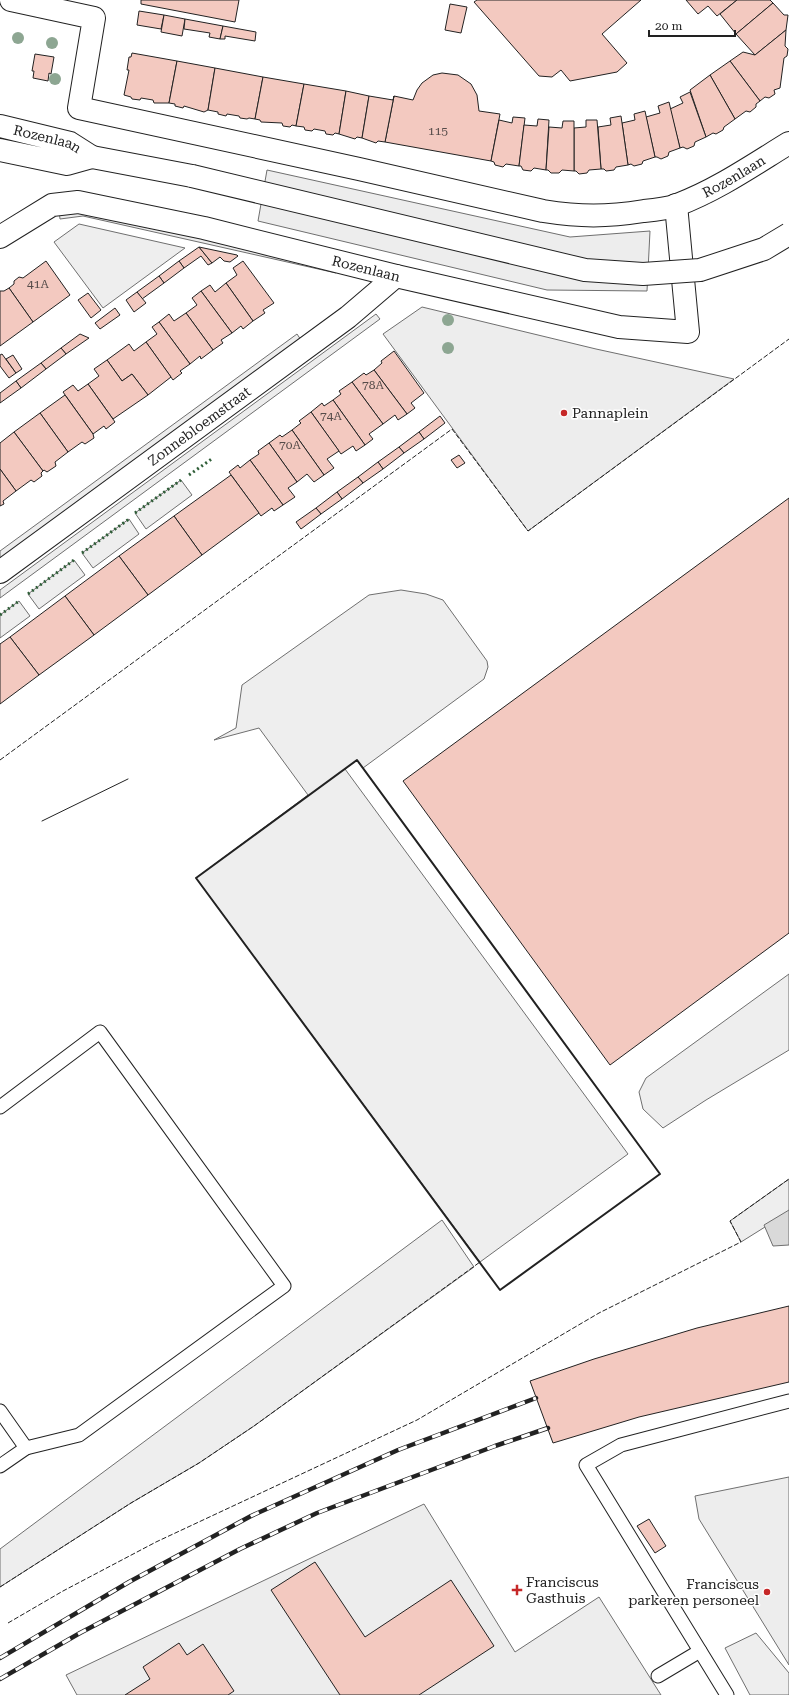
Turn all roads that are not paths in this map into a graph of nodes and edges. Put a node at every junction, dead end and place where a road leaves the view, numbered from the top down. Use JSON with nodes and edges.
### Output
{"nodes":[{"id":1,"x":11,"y":0,"type":"edge"},
{"id":2,"x":0,"y":126,"type":"edge"},
{"id":3,"x":789,"y":142,"type":"edge"},
{"id":4,"x":0,"y":150,"type":"edge"},
{"id":5,"x":92,"y":157,"type":"junction"},
{"id":6,"x":676,"y":205,"type":"junction"},
{"id":7,"x":2,"y":230,"type":"edge"},
{"id":8,"x":789,"y":234,"type":"edge"},
{"id":9,"x":396,"y":276,"type":"junction"},
{"id":10,"x":0,"y":572,"type":"edge"},
{"id":11,"x":0,"y":1107,"type":"edge"},
{"id":12,"x":789,"y":1401,"type":"edge"},
{"id":13,"x":0,"y":1412,"type":"edge"},
{"id":14,"x":26,"y":1448,"type":"junction"},
{"id":15,"x":0,"y":1466,"type":"edge"},
{"id":16,"x":700,"y":1651,"type":"junction"},
{"id":17,"x":658,"y":1676,"type":"dead end"},
{"id":18,"x":727,"y":1695,"type":"edge"}],
"edges":[{"from":1,"to":6,"type":"street","name":"Rozenlaan"},
{"from":2,"to":5,"type":"street","name":"Rozenlaan"},
{"from":3,"to":6,"type":"street","name":"Rozenlaan"},
{"from":4,"to":5,"type":"street","name":"Rozenlaan"},
{"from":5,"to":8,"type":"street","name":"Rozenlaan","bridge":true},
{"from":6,"to":9,"type":"street","name":"Rozenlaan"},
{"from":7,"to":9,"type":"street","name":"Rozenlaan"},
{"from":9,"to":10,"type":"street","name":"Zonnebloemstraat"},
{"from":11,"to":14,"type":"lane"},
{"from":12,"to":16,"type":"lane"},
{"from":13,"to":14,"type":"lane"},
{"from":14,"to":15,"type":"lane"},
{"from":16,"to":17,"type":"lane"},
{"from":16,"to":18,"type":"lane"}]}
